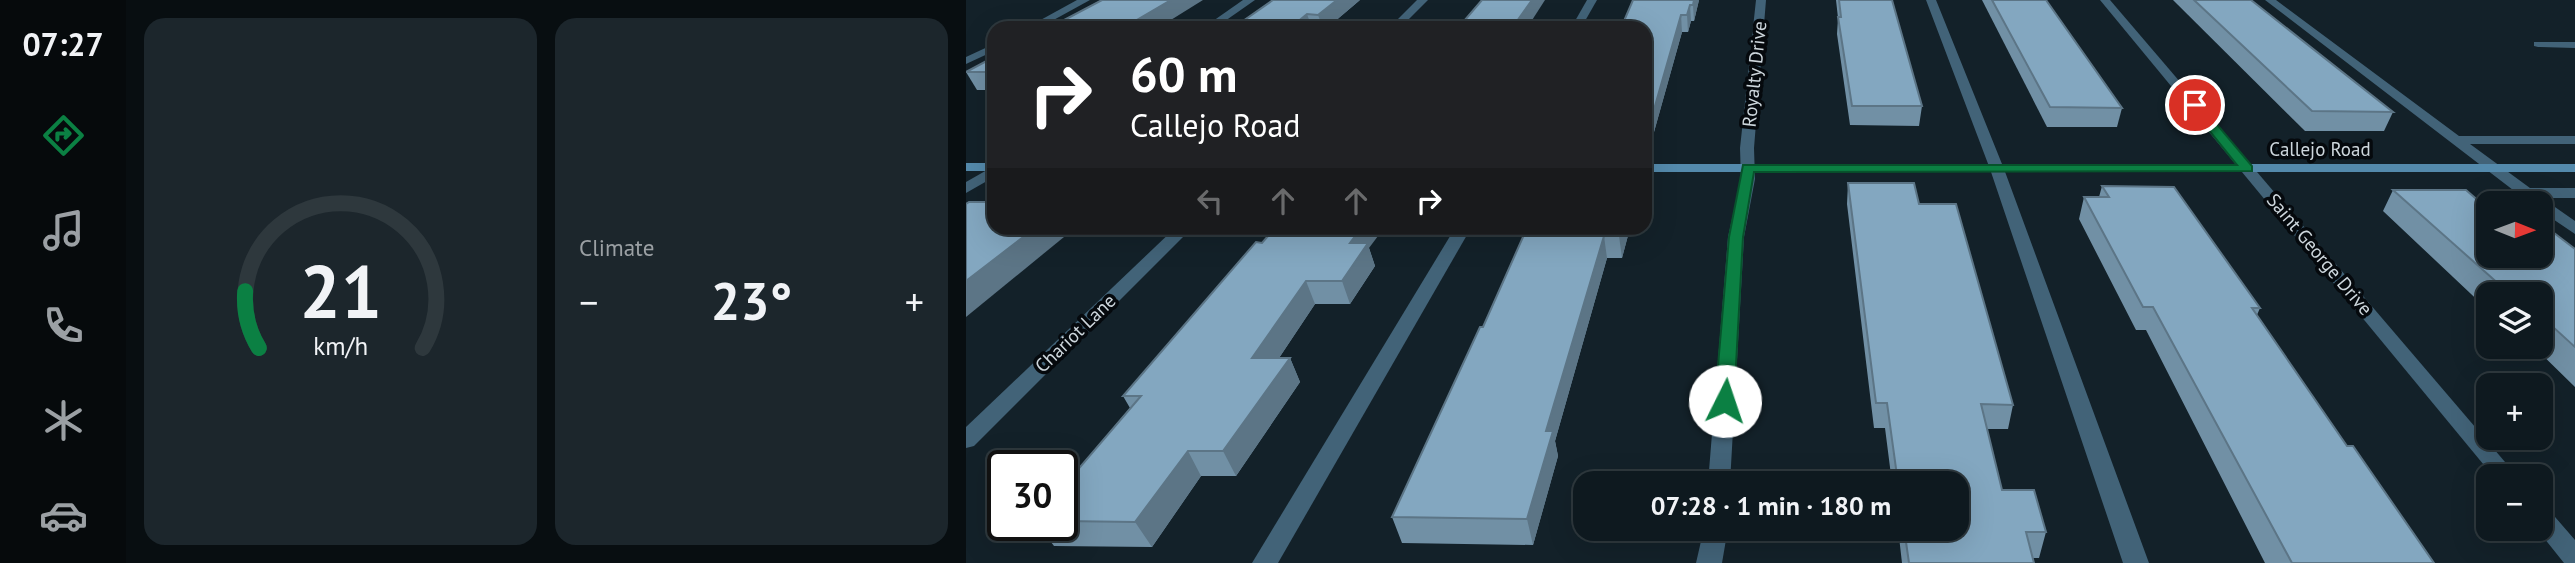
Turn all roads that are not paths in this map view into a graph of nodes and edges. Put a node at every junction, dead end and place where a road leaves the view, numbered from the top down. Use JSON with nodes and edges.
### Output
{"nodes":[{"id":1,"x":1085,"y":0,"type":"edge"},
{"id":2,"x":1250,"y":0,"type":"edge"},
{"id":3,"x":1423,"y":0,"type":"edge"},
{"id":4,"x":1592,"y":0,"type":"edge"},
{"id":5,"x":1761,"y":0,"type":"edge"},
{"id":6,"x":1931,"y":0,"type":"edge"},
{"id":7,"x":2105,"y":0,"type":"edge"},
{"id":8,"x":2270,"y":0,"type":"edge"},
{"id":9,"x":1044,"y":21,"type":"edge"},
{"id":10,"x":1218,"y":21,"type":"edge"},
{"id":11,"x":1401,"y":21,"type":"edge"},
{"id":12,"x":1580,"y":21,"type":"edge"},
{"id":13,"x":2538,"y":44,"type":"dead end"},
{"id":14,"x":2575,"y":45,"type":"edge"},
{"id":15,"x":987,"y":50,"type":"edge"},
{"id":16,"x":966,"y":61,"type":"edge"},
{"id":17,"x":2457,"y":140,"type":"junction"},
{"id":18,"x":2575,"y":140,"type":"edge"},
{"id":19,"x":966,"y":167,"type":"edge"},
{"id":20,"x":987,"y":168,"type":"edge"},
{"id":21,"x":1652,"y":168,"type":"edge"},
{"id":22,"x":1747,"y":168,"type":"junction"},
{"id":23,"x":2575,"y":168,"type":"edge"},
{"id":24,"x":1997,"y":169,"type":"junction"},
{"id":25,"x":2248,"y":169,"type":"junction"},
{"id":26,"x":2495,"y":169,"type":"junction"},
{"id":27,"x":987,"y":174,"type":"edge"},
{"id":28,"x":966,"y":189,"type":"edge"},
{"id":29,"x":2524,"y":191,"type":"edge"},
{"id":30,"x":2553,"y":193,"type":"edge"},
{"id":31,"x":2575,"y":193,"type":"edge"},
{"id":32,"x":2553,"y":212,"type":"edge"},
{"id":33,"x":2575,"y":229,"type":"edge"},
{"id":34,"x":1177,"y":235,"type":"edge"},
{"id":35,"x":1459,"y":235,"type":"edge"},
{"id":36,"x":966,"y":440,"type":"edge"},
{"id":37,"x":2496,"y":464,"type":"edge"},
{"id":38,"x":1720,"y":471,"type":"edge"},
{"id":39,"x":2553,"y":531,"type":"edge"},
{"id":40,"x":1713,"y":541,"type":"edge"},
{"id":41,"x":2575,"y":558,"type":"edge"},
{"id":42,"x":1265,"y":563,"type":"edge"},
{"id":43,"x":1709,"y":563,"type":"edge"},
{"id":44,"x":2136,"y":563,"type":"edge"}],
"edges":[{"from":1,"to":9,"type":"street"},
{"from":2,"to":10,"type":"street"},
{"from":3,"to":11,"type":"street"},
{"from":4,"to":12,"type":"street"},
{"from":5,"to":22,"type":"street","name":"Royalty Drive"},
{"from":6,"to":24,"type":"street"},
{"from":7,"to":25,"type":"street","name":"Saint George Drive"},
{"from":8,"to":17,"type":"street"},
{"from":13,"to":14,"type":"street"},
{"from":15,"to":16,"type":"street"},
{"from":17,"to":18,"type":"street"},
{"from":17,"to":26,"type":"street"},
{"from":19,"to":20,"type":"street"},
{"from":21,"to":22,"type":"street","name":"Callejo Road"},
{"from":22,"to":24,"type":"street","name":"Callejo Road"},
{"from":22,"to":38,"type":"street","name":"Royalty Drive"},
{"from":23,"to":26,"type":"street","name":"Callejo Road"},
{"from":24,"to":25,"type":"street","name":"Callejo Road"},
{"from":24,"to":44,"type":"street"},
{"from":25,"to":26,"type":"street","name":"Callejo Road"},
{"from":25,"to":37,"type":"street","name":"Saint George Drive"},
{"from":26,"to":29,"type":"street"},
{"from":27,"to":28,"type":"street"},
{"from":30,"to":31,"type":"street"},
{"from":32,"to":33,"type":"street"},
{"from":34,"to":36,"type":"street","name":"Chariot Lane"},
{"from":35,"to":42,"type":"street"},
{"from":39,"to":41,"type":"street"},
{"from":40,"to":43,"type":"street"}]}
